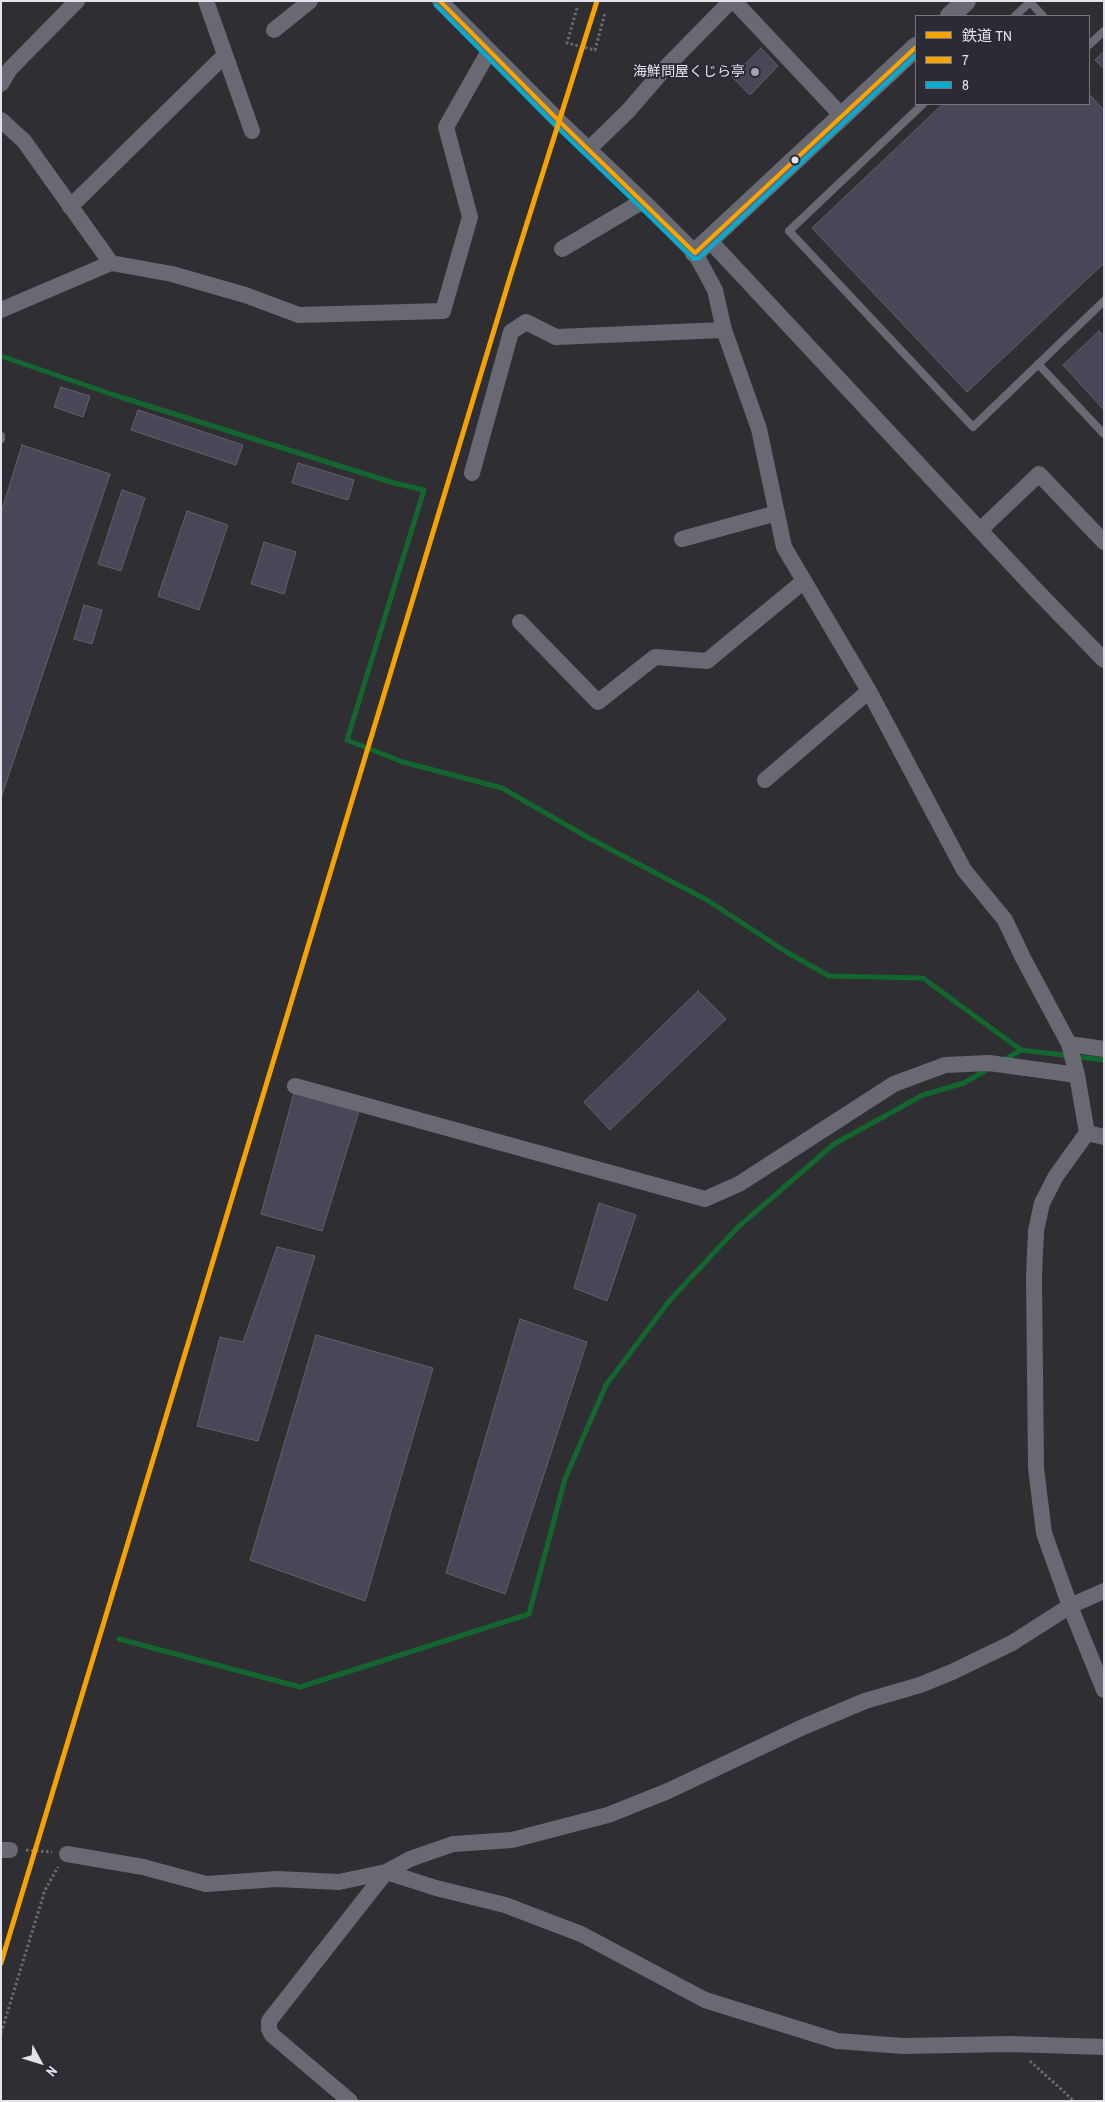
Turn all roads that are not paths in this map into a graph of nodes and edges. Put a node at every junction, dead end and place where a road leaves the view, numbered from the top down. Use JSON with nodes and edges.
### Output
{"nodes":[{"id":1,"x":77,"y":1,"type":"edge"},
{"id":2,"x":206,"y":1,"type":"edge"},
{"id":3,"x":310,"y":1,"type":"edge"},
{"id":4,"x":440,"y":1,"type":"edge"},
{"id":5,"x":732,"y":1,"type":"edge"},
{"id":6,"x":966,"y":1,"type":"edge"},
{"id":7,"x":951,"y":15,"type":"edge"},
{"id":8,"x":1016,"y":15,"type":"edge"},
{"id":9,"x":1042,"y":15,"type":"edge"},
{"id":10,"x":274,"y":30,"type":"dead end"},
{"id":11,"x":1104,"y":31,"type":"edge"},
{"id":12,"x":1090,"y":44,"type":"edge"},
{"id":13,"x":915,"y":48,"type":"edge"},
{"id":14,"x":489,"y":50,"type":"junction"},
{"id":15,"x":225,"y":55,"type":"junction"},
{"id":16,"x":1,"y":84,"type":"edge"},
{"id":17,"x":922,"y":105,"type":"edge"},
{"id":18,"x":842,"y":116,"type":"junction"},
{"id":19,"x":1,"y":120,"type":"edge"},
{"id":20,"x":252,"y":131,"type":"dead end"},
{"id":21,"x":589,"y":149,"type":"junction"},
{"id":22,"x":643,"y":201,"type":"junction"},
{"id":23,"x":70,"y":207,"type":"junction"},
{"id":24,"x":703,"y":247,"type":"junction"},
{"id":25,"x":562,"y":249,"type":"dead end"},
{"id":26,"x":111,"y":263,"type":"junction"},
{"id":27,"x":1104,"y":301,"type":"edge"},
{"id":28,"x":1,"y":310,"type":"edge"},
{"id":29,"x":724,"y":330,"type":"junction"},
{"id":30,"x":1038,"y":364,"type":"junction"},
{"id":31,"x":1104,"y":434,"type":"edge"},
{"id":32,"x":472,"y":473,"type":"dead end"},
{"id":33,"x":777,"y":513,"type":"junction"},
{"id":34,"x":980,"y":530,"type":"junction"},
{"id":35,"x":682,"y":539,"type":"dead end"},
{"id":36,"x":1104,"y":542,"type":"edge"},
{"id":37,"x":804,"y":581,"type":"junction"},
{"id":38,"x":520,"y":622,"type":"dead end"},
{"id":39,"x":1104,"y":660,"type":"edge"},
{"id":40,"x":869,"y":691,"type":"junction"},
{"id":41,"x":765,"y":780,"type":"dead end"},
{"id":42,"x":1069,"y":1044,"type":"junction"},
{"id":43,"x":1104,"y":1049,"type":"edge"},
{"id":44,"x":1077,"y":1075,"type":"junction"},
{"id":45,"x":295,"y":1086,"type":"dead end"},
{"id":46,"x":1087,"y":1133,"type":"junction"},
{"id":47,"x":1104,"y":1137,"type":"edge"},
{"id":48,"x":1104,"y":1591,"type":"edge"},
{"id":49,"x":1070,"y":1606,"type":"junction"},
{"id":50,"x":1104,"y":1690,"type":"edge"},
{"id":51,"x":67,"y":1854,"type":"road end"},
{"id":52,"x":386,"y":1872,"type":"junction"},
{"id":53,"x":1104,"y":2047,"type":"edge"},
{"id":54,"x":350,"y":2101,"type":"edge"}],
"edges":[{"from":1,"to":16,"type":"street"},
{"from":2,"to":15,"type":"street"},
{"from":3,"to":10,"type":"street"},
{"from":4,"to":14,"type":"street"},
{"from":5,"to":18,"type":"street"},
{"from":5,"to":21,"type":"street"},
{"from":6,"to":7,"type":"street"},
{"from":8,"to":9,"type":"lane"},
{"from":11,"to":12,"type":"lane"},
{"from":13,"to":18,"type":"street"},
{"from":14,"to":21,"type":"street"},
{"from":14,"to":26,"type":"street"},
{"from":15,"to":20,"type":"street"},
{"from":15,"to":23,"type":"street"},
{"from":17,"to":30,"type":"lane"},
{"from":18,"to":24,"type":"street"},
{"from":19,"to":23,"type":"street"},
{"from":21,"to":22,"type":"street"},
{"from":22,"to":24,"type":"street"},
{"from":22,"to":25,"type":"street"},
{"from":23,"to":26,"type":"street"},
{"from":24,"to":29,"type":"street"},
{"from":24,"to":34,"type":"street"},
{"from":26,"to":28,"type":"street"},
{"from":27,"to":30,"type":"lane"},
{"from":29,"to":32,"type":"street"},
{"from":29,"to":33,"type":"street"},
{"from":30,"to":31,"type":"lane"},
{"from":33,"to":35,"type":"street"},
{"from":33,"to":37,"type":"street"},
{"from":34,"to":36,"type":"street"},
{"from":34,"to":39,"type":"street"},
{"from":37,"to":38,"type":"street"},
{"from":37,"to":40,"type":"street"},
{"from":40,"to":41,"type":"street"},
{"from":40,"to":42,"type":"street"},
{"from":42,"to":43,"type":"street"},
{"from":42,"to":44,"type":"street"},
{"from":44,"to":45,"type":"street"},
{"from":44,"to":46,"type":"street"},
{"from":46,"to":47,"type":"street"},
{"from":46,"to":49,"type":"street"},
{"from":48,"to":49,"type":"street"},
{"from":49,"to":50,"type":"street"},
{"from":49,"to":52,"type":"street"},
{"from":51,"to":52,"type":"street"},
{"from":52,"to":53,"type":"street"},
{"from":52,"to":54,"type":"street"}]}
